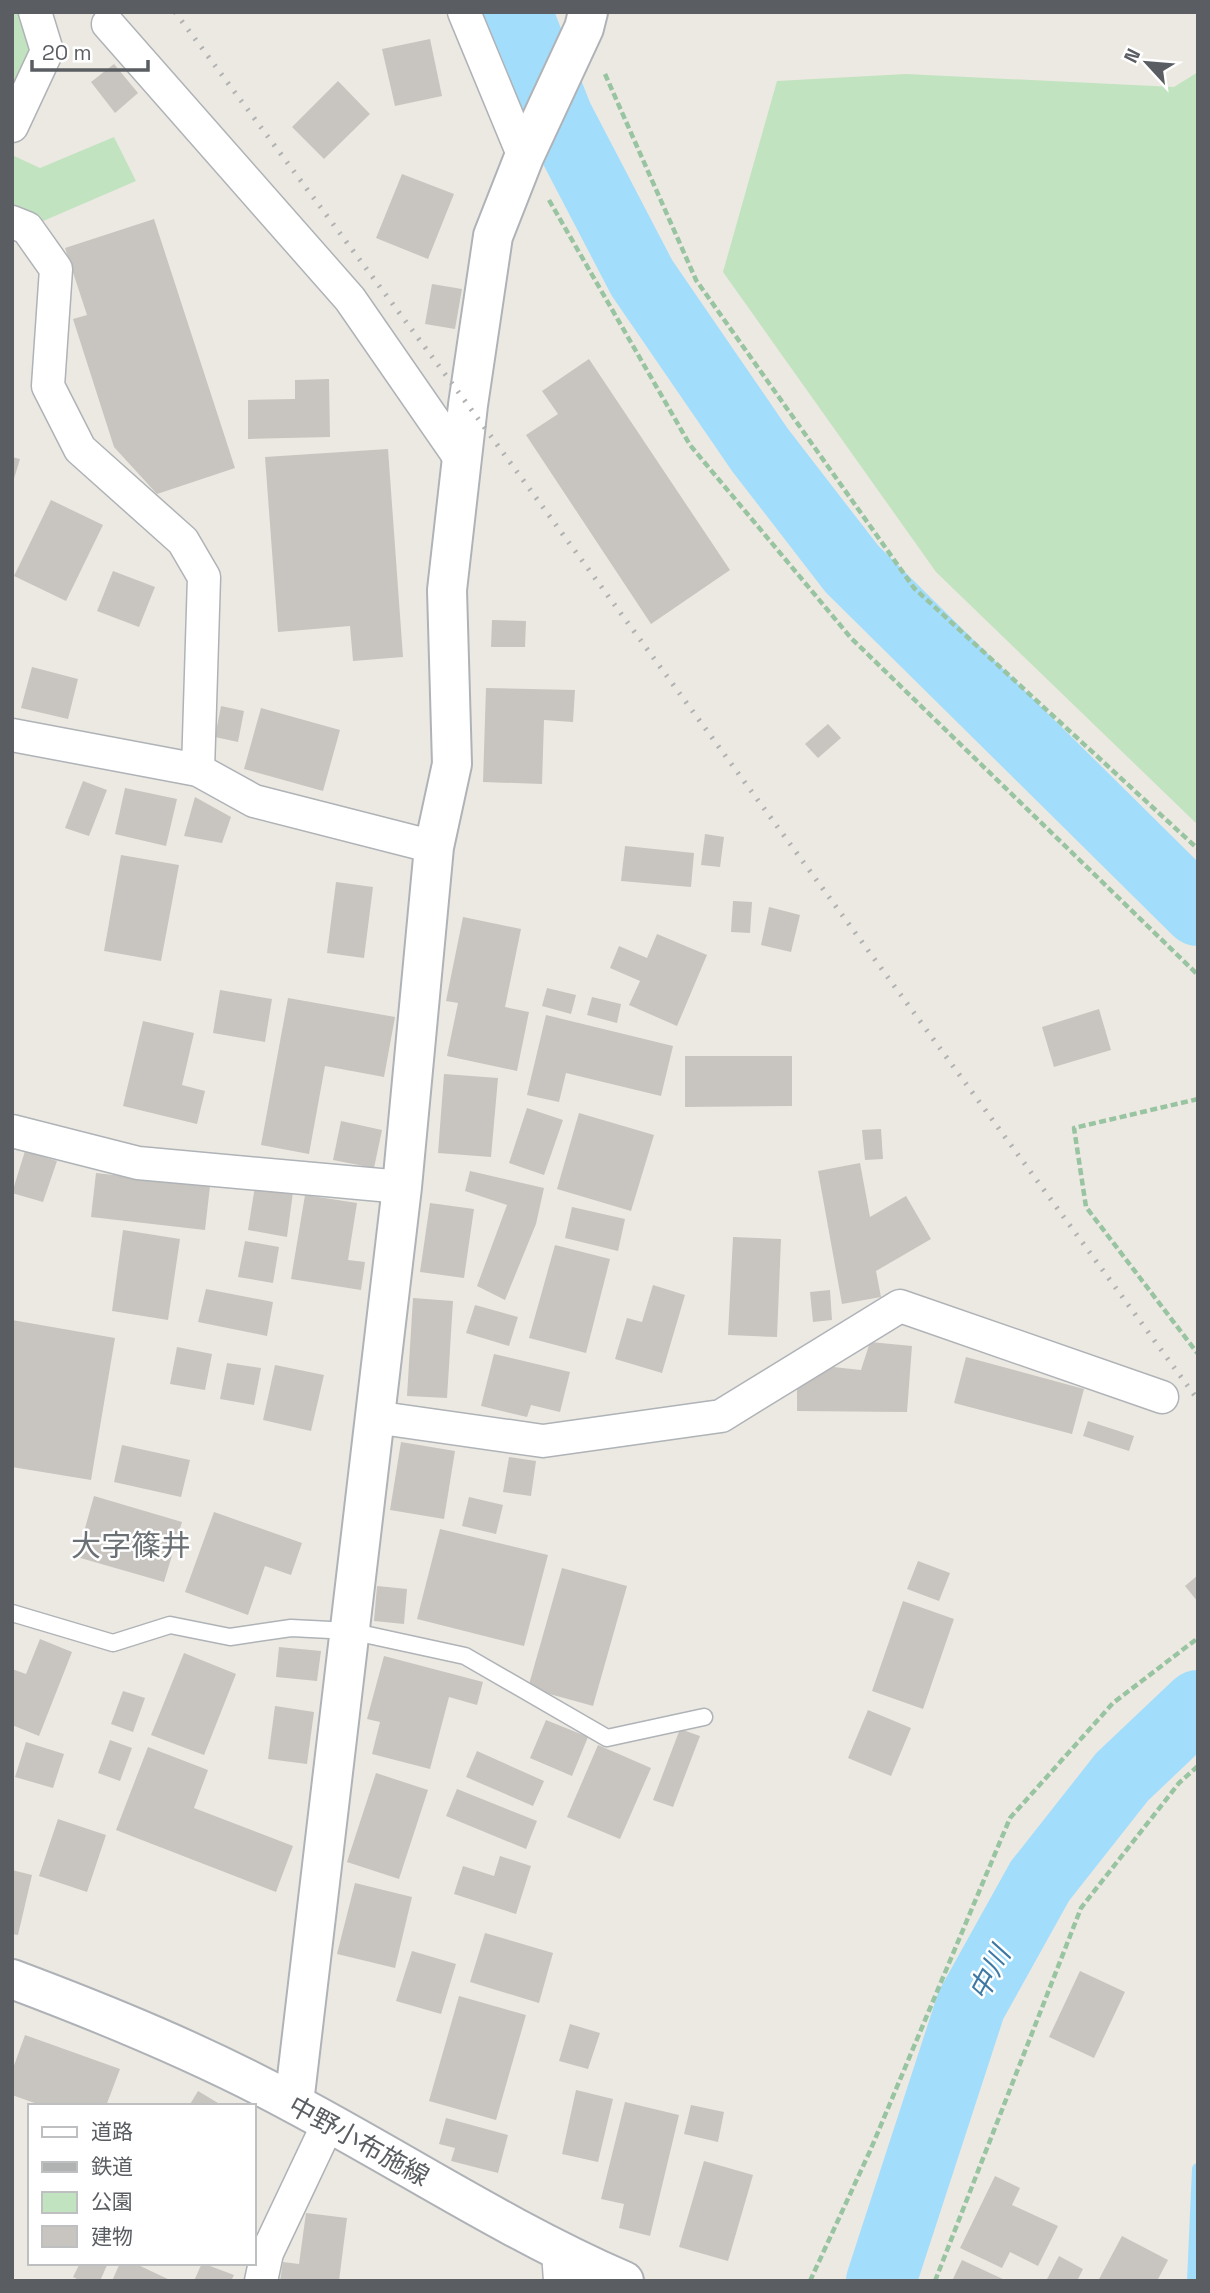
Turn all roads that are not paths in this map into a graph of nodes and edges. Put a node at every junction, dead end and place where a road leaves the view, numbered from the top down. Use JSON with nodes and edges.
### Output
{"nodes":[{"id":1,"x":35,"y":12,"type":"edge"},
{"id":2,"x":464,"y":12,"type":"edge"},
{"id":3,"x":584,"y":18,"type":"edge"},
{"id":4,"x":108,"y":23,"type":"dead end"},
{"id":5,"x":12,"y":126,"type":"edge"},
{"id":6,"x":524,"y":157,"type":"junction"},
{"id":7,"x":12,"y":222,"type":"edge"},
{"id":8,"x":462,"y":461,"type":"junction"},
{"id":9,"x":12,"y":735,"type":"edge"},
{"id":10,"x":198,"y":770,"type":"junction"},
{"id":11,"x":434,"y":847,"type":"junction"},
{"id":12,"x":12,"y":1131,"type":"edge"},
{"id":13,"x":402,"y":1187,"type":"junction"},
{"id":14,"x":1162,"y":1397,"type":"dead end"},
{"id":15,"x":374,"y":1417,"type":"junction"},
{"id":16,"x":12,"y":1613,"type":"edge"},
{"id":17,"x":350,"y":1631,"type":"junction"},
{"id":18,"x":704,"y":1717,"type":"dead end"},
{"id":19,"x":12,"y":1979,"type":"edge"},
{"id":20,"x":294,"y":2103,"type":"junction"},
{"id":21,"x":328,"y":2124,"type":"junction"},
{"id":22,"x":559,"y":2266,"type":"edge"},
{"id":23,"x":261,"y":2281,"type":"edge"},
{"id":24,"x":624,"y":2281,"type":"edge"}],
"edges":[{"from":1,"to":5,"type":"street"},
{"from":2,"to":6,"type":"street"},
{"from":3,"to":6,"type":"street"},
{"from":4,"to":8,"type":"street"},
{"from":6,"to":8,"type":"street"},
{"from":7,"to":10,"type":"street"},
{"from":8,"to":11,"type":"street"},
{"from":9,"to":10,"type":"street"},
{"from":10,"to":11,"type":"street"},
{"from":11,"to":13,"type":"street"},
{"from":12,"to":13,"type":"street"},
{"from":13,"to":15,"type":"street"},
{"from":14,"to":15,"type":"street"},
{"from":15,"to":17,"type":"street"},
{"from":16,"to":17,"type":"lane"},
{"from":17,"to":18,"type":"lane"},
{"from":17,"to":20,"type":"street"},
{"from":19,"to":20,"type":"street","name":"中野小布施線"},
{"from":20,"to":21,"type":"street","name":"中野小布施線"},
{"from":21,"to":22,"type":"street","name":"中野小布施線"},
{"from":21,"to":23,"type":"street"},
{"from":22,"to":24,"type":"street","name":"中野小布施線"}]}
